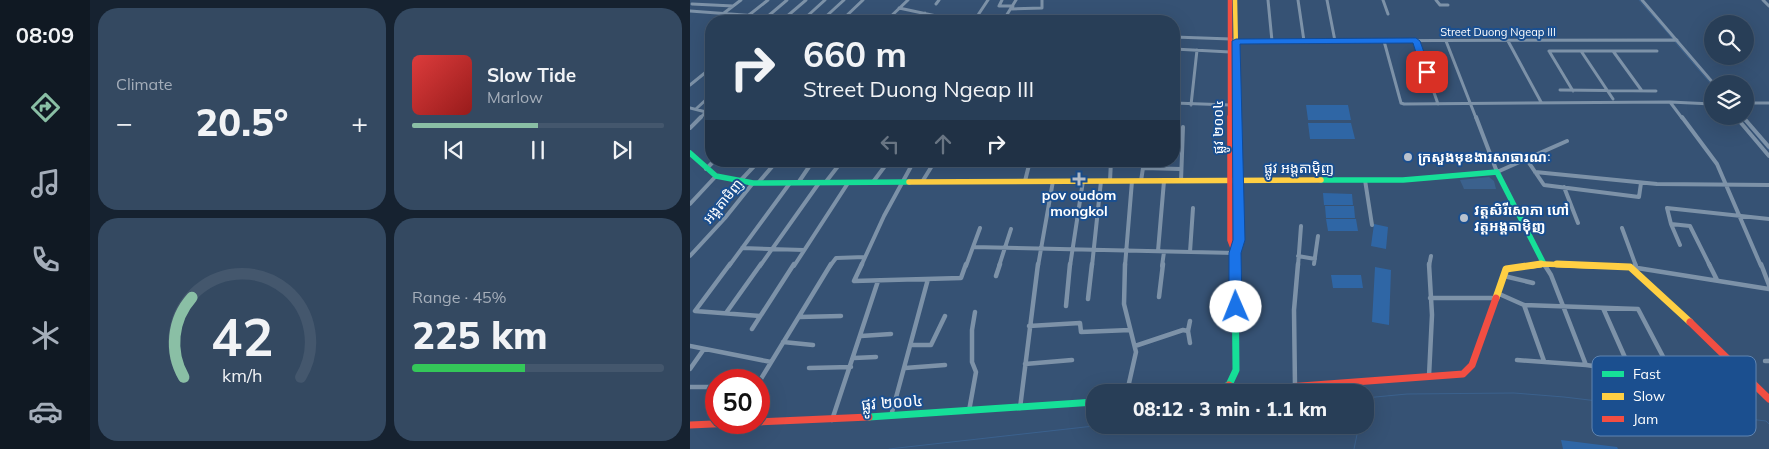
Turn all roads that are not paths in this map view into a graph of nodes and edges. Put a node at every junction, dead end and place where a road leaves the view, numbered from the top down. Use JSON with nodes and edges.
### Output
{"nodes":[{"id":1,"x":698,"y":0,"type":"edge"},
{"id":2,"x":741,"y":0,"type":"edge"},
{"id":3,"x":768,"y":0,"type":"edge"},
{"id":4,"x":787,"y":0,"type":"edge"},
{"id":5,"x":806,"y":0,"type":"edge"},
{"id":6,"x":825,"y":0,"type":"edge"},
{"id":7,"x":844,"y":0,"type":"edge"},
{"id":8,"x":863,"y":0,"type":"edge"},
{"id":9,"x":908,"y":0,"type":"edge"},
{"id":10,"x":939,"y":0,"type":"edge"},
{"id":11,"x":988,"y":0,"type":"edge"},
{"id":12,"x":1002,"y":0,"type":"edge"},
{"id":13,"x":1016,"y":0,"type":"edge"},
{"id":14,"x":1042,"y":0,"type":"edge"},
{"id":15,"x":1230,"y":0,"type":"edge"},
{"id":16,"x":1235,"y":0,"type":"edge"},
{"id":17,"x":1268,"y":0,"type":"edge"},
{"id":18,"x":1298,"y":0,"type":"edge"},
{"id":19,"x":1327,"y":0,"type":"edge"},
{"id":20,"x":1383,"y":0,"type":"edge"},
{"id":21,"x":1436,"y":0,"type":"edge"},
{"id":22,"x":1642,"y":0,"type":"edge"},
{"id":23,"x":1763,"y":0,"type":"edge"},
{"id":24,"x":691,"y":4,"type":"edge"},
{"id":25,"x":936,"y":4,"type":"dead end"},
{"id":26,"x":1448,"y":5,"type":"dead end"},
{"id":27,"x":733,"y":6,"type":"junction"},
{"id":28,"x":1769,"y":6,"type":"edge"},
{"id":29,"x":899,"y":8,"type":"junction"},
{"id":30,"x":1012,"y":8,"type":"junction"},
{"id":31,"x":690,"y":11,"type":"edge"},
{"id":32,"x":924,"y":13,"type":"joint"},
{"id":33,"x":724,"y":14,"type":"junction"},
{"id":34,"x":1388,"y":14,"type":"dead end"},
{"id":35,"x":736,"y":15,"type":"edge"},
{"id":36,"x":750,"y":15,"type":"edge"},
{"id":37,"x":769,"y":15,"type":"edge"},
{"id":38,"x":788,"y":15,"type":"edge"},
{"id":39,"x":808,"y":15,"type":"edge"},
{"id":40,"x":828,"y":15,"type":"edge"},
{"id":41,"x":847,"y":15,"type":"edge"},
{"id":42,"x":892,"y":15,"type":"edge"},
{"id":43,"x":933,"y":15,"type":"edge"},
{"id":44,"x":979,"y":15,"type":"edge"},
{"id":45,"x":1007,"y":15,"type":"edge"},
{"id":46,"x":1180,"y":37,"type":"edge"},
{"id":47,"x":1233,"y":40,"type":"junction"},
{"id":48,"x":1590,"y":40,"type":"junction"},
{"id":49,"x":1676,"y":40,"type":"junction"},
{"id":50,"x":1272,"y":41,"type":"junction"},
{"id":51,"x":1291,"y":41,"type":"junction"},
{"id":52,"x":1304,"y":41,"type":"junction"},
{"id":53,"x":1318,"y":41,"type":"junction"},
{"id":54,"x":1335,"y":41,"type":"junction"},
{"id":55,"x":1384,"y":41,"type":"junction"},
{"id":56,"x":1416,"y":41,"type":"junction"},
{"id":57,"x":1446,"y":41,"type":"junction"},
{"id":58,"x":1508,"y":41,"type":"junction"},
{"id":59,"x":1292,"y":46,"type":"dead end"},
{"id":60,"x":1320,"y":46,"type":"dead end"},
{"id":61,"x":1180,"y":49,"type":"edge"},
{"id":62,"x":1197,"y":50,"type":"junction"},
{"id":63,"x":1581,"y":51,"type":"junction"},
{"id":64,"x":1598,"y":51,"type":"junction"},
{"id":65,"x":1613,"y":51,"type":"junction"},
{"id":66,"x":1657,"y":51,"type":"dead end"},
{"id":67,"x":1230,"y":52,"type":"junction"},
{"id":68,"x":705,"y":73,"type":"edge"},
{"id":69,"x":1706,"y":75,"type":"edge"},
{"id":70,"x":690,"y":85,"type":"edge"},
{"id":71,"x":1560,"y":90,"type":"dead end"},
{"id":72,"x":1573,"y":90,"type":"junction"},
{"id":73,"x":1608,"y":91,"type":"junction"},
{"id":74,"x":1642,"y":91,"type":"junction"},
{"id":75,"x":1656,"y":91,"type":"dead end"},
{"id":76,"x":1613,"y":99,"type":"dead end"},
{"id":77,"x":705,"y":101,"type":"edge"},
{"id":78,"x":1541,"y":102,"type":"junction"},
{"id":79,"x":1670,"y":102,"type":"junction"},
{"id":80,"x":1754,"y":103,"type":"edge"},
{"id":81,"x":1769,"y":103,"type":"edge"},
{"id":82,"x":1180,"y":104,"type":"edge"},
{"id":83,"x":1438,"y":104,"type":"junction"},
{"id":84,"x":1470,"y":104,"type":"junction"},
{"id":85,"x":1704,"y":104,"type":"edge"},
{"id":86,"x":1191,"y":105,"type":"junction"},
{"id":87,"x":1230,"y":105,"type":"junction"},
{"id":88,"x":690,"y":108,"type":"edge"},
{"id":89,"x":697,"y":108,"type":"junction"},
{"id":90,"x":705,"y":112,"type":"edge"},
{"id":91,"x":705,"y":113,"type":"edge"},
{"id":92,"x":1743,"y":125,"type":"edge"},
{"id":93,"x":1750,"y":125,"type":"edge"},
{"id":94,"x":1183,"y":127,"type":"dead end"},
{"id":95,"x":690,"y":128,"type":"edge"},
{"id":96,"x":1567,"y":142,"type":"dead end"},
{"id":97,"x":1769,"y":147,"type":"edge"},
{"id":98,"x":691,"y":156,"type":"edge"},
{"id":99,"x":1769,"y":156,"type":"edge"},
{"id":100,"x":1527,"y":160,"type":"junction"},
{"id":101,"x":754,"y":167,"type":"edge"},
{"id":102,"x":771,"y":167,"type":"edge"},
{"id":103,"x":809,"y":167,"type":"edge"},
{"id":104,"x":836,"y":167,"type":"edge"},
{"id":105,"x":884,"y":167,"type":"edge"},
{"id":106,"x":911,"y":167,"type":"edge"},
{"id":107,"x":931,"y":167,"type":"edge"},
{"id":108,"x":1029,"y":167,"type":"edge"},
{"id":109,"x":1111,"y":167,"type":"edge"},
{"id":110,"x":706,"y":169,"type":"joint"},
{"id":111,"x":1181,"y":169,"type":"junction"},
{"id":112,"x":1497,"y":172,"type":"junction"},
{"id":113,"x":1535,"y":172,"type":"junction"},
{"id":114,"x":716,"y":176,"type":"junction"},
{"id":115,"x":1181,"y":180,"type":"junction"},
{"id":116,"x":1230,"y":180,"type":"junction"},
{"id":117,"x":1238,"y":180,"type":"junction"},
{"id":118,"x":1365,"y":180,"type":"junction"},
{"id":119,"x":1054,"y":181,"type":"junction"},
{"id":120,"x":1083,"y":181,"type":"junction"},
{"id":121,"x":1101,"y":181,"type":"junction"},
{"id":122,"x":1110,"y":181,"type":"junction"},
{"id":123,"x":1132,"y":181,"type":"junction"},
{"id":124,"x":1141,"y":181,"type":"junction"},
{"id":125,"x":1164,"y":181,"type":"junction"},
{"id":126,"x":740,"y":182,"type":"junction"},
{"id":127,"x":822,"y":182,"type":"junction"},
{"id":128,"x":848,"y":182,"type":"junction"},
{"id":129,"x":873,"y":182,"type":"junction"},
{"id":130,"x":902,"y":182,"type":"junction"},
{"id":131,"x":922,"y":182,"type":"junction"},
{"id":132,"x":1025,"y":182,"type":"junction"},
{"id":133,"x":756,"y":183,"type":"junction"},
{"id":134,"x":790,"y":183,"type":"junction"},
{"id":135,"x":798,"y":183,"type":"junction"},
{"id":136,"x":1641,"y":183,"type":"junction"},
{"id":137,"x":1728,"y":185,"type":"junction"},
{"id":138,"x":1769,"y":185,"type":"edge"},
{"id":139,"x":1564,"y":187,"type":"junction"},
{"id":140,"x":690,"y":204,"type":"edge"},
{"id":141,"x":1193,"y":208,"type":"dead end"},
{"id":142,"x":1741,"y":216,"type":"junction"},
{"id":143,"x":1769,"y":219,"type":"edge"},
{"id":144,"x":1578,"y":224,"type":"dead end"},
{"id":145,"x":1671,"y":224,"type":"junction"},
{"id":146,"x":1372,"y":225,"type":"dead end"},
{"id":147,"x":1301,"y":226,"type":"dead end"},
{"id":148,"x":980,"y":228,"type":"dead end"},
{"id":149,"x":1622,"y":228,"type":"dead end"},
{"id":150,"x":1011,"y":229,"type":"dead end"},
{"id":151,"x":1318,"y":236,"type":"dead end"},
{"id":152,"x":1680,"y":245,"type":"dead end"},
{"id":153,"x":973,"y":247,"type":"junction"},
{"id":154,"x":742,"y":248,"type":"junction"},
{"id":155,"x":1004,"y":248,"type":"junction"},
{"id":156,"x":772,"y":249,"type":"junction"},
{"id":157,"x":1040,"y":249,"type":"junction"},
{"id":158,"x":1072,"y":249,"type":"junction"},
{"id":159,"x":804,"y":250,"type":"junction"},
{"id":160,"x":1092,"y":250,"type":"junction"},
{"id":161,"x":1126,"y":251,"type":"junction"},
{"id":162,"x":1158,"y":251,"type":"junction"},
{"id":163,"x":1164,"y":252,"type":"junction"},
{"id":164,"x":1190,"y":252,"type":"junction"},
{"id":165,"x":1235,"y":253,"type":"junction"},
{"id":166,"x":690,"y":256,"type":"edge"},
{"id":167,"x":1298,"y":256,"type":"junction"},
{"id":168,"x":1431,"y":256,"type":"dead end"},
{"id":169,"x":865,"y":257,"type":"junction"},
{"id":170,"x":1544,"y":264,"type":"junction"},
{"id":171,"x":1633,"y":267,"type":"junction"},
{"id":172,"x":996,"y":276,"type":"dead end"},
{"id":173,"x":1503,"y":276,"type":"junction"},
{"id":174,"x":928,"y":278,"type":"junction"},
{"id":175,"x":1717,"y":280,"type":"junction"},
{"id":176,"x":878,"y":281,"type":"junction"},
{"id":177,"x":1533,"y":283,"type":"dead end"},
{"id":178,"x":1769,"y":285,"type":"edge"},
{"id":179,"x":1769,"y":290,"type":"edge"},
{"id":180,"x":1497,"y":296,"type":"junction"},
{"id":181,"x":1158,"y":297,"type":"dead end"},
{"id":182,"x":1088,"y":298,"type":"dead end"},
{"id":183,"x":1430,"y":298,"type":"junction"},
{"id":184,"x":1524,"y":304,"type":"junction"},
{"id":185,"x":1066,"y":306,"type":"dead end"},
{"id":186,"x":1563,"y":307,"type":"junction"},
{"id":187,"x":1603,"y":308,"type":"junction"},
{"id":188,"x":975,"y":312,"type":"dead end"},
{"id":189,"x":726,"y":313,"type":"junction"},
{"id":190,"x":760,"y":316,"type":"junction"},
{"id":191,"x":799,"y":316,"type":"junction"},
{"id":192,"x":841,"y":316,"type":"dead end"},
{"id":193,"x":945,"y":316,"type":"dead end"},
{"id":194,"x":1190,"y":321,"type":"dead end"},
{"id":195,"x":1029,"y":326,"type":"junction"},
{"id":196,"x":752,"y":329,"type":"dead end"},
{"id":197,"x":1130,"y":330,"type":"junction"},
{"id":198,"x":1188,"y":331,"type":"junction"},
{"id":199,"x":891,"y":334,"type":"dead end"},
{"id":200,"x":861,"y":336,"type":"junction"},
{"id":201,"x":783,"y":342,"type":"junction"},
{"id":202,"x":1190,"y":343,"type":"dead end"},
{"id":203,"x":813,"y":345,"type":"dead end"},
{"id":204,"x":690,"y":346,"type":"edge"},
{"id":205,"x":911,"y":346,"type":"junction"},
{"id":206,"x":1135,"y":346,"type":"junction"},
{"id":207,"x":704,"y":349,"type":"junction"},
{"id":208,"x":1624,"y":356,"type":"edge"},
{"id":209,"x":1663,"y":356,"type":"edge"},
{"id":210,"x":1725,"y":356,"type":"edge"},
{"id":211,"x":876,"y":357,"type":"dead end"},
{"id":212,"x":854,"y":358,"type":"junction"},
{"id":213,"x":1072,"y":360,"type":"dead end"},
{"id":214,"x":1517,"y":360,"type":"dead end"},
{"id":215,"x":1544,"y":361,"type":"junction"},
{"id":216,"x":771,"y":362,"type":"junction"},
{"id":217,"x":1025,"y":364,"type":"junction"},
{"id":218,"x":945,"y":365,"type":"dead end"},
{"id":219,"x":1586,"y":365,"type":"junction"},
{"id":220,"x":1592,"y":366,"type":"edge"},
{"id":221,"x":850,"y":367,"type":"junction"},
{"id":222,"x":809,"y":368,"type":"dead end"},
{"id":223,"x":904,"y":368,"type":"junction"},
{"id":224,"x":690,"y":369,"type":"edge"},
{"id":225,"x":767,"y":369,"type":"edge"},
{"id":226,"x":1429,"y":376,"type":"junction"},
{"id":227,"x":1130,"y":384,"type":"edge"},
{"id":228,"x":1229,"y":384,"type":"edge"},
{"id":229,"x":1294,"y":384,"type":"edge"},
{"id":230,"x":1331,"y":384,"type":"edge"},
{"id":231,"x":690,"y":387,"type":"edge"},
{"id":232,"x":705,"y":387,"type":"edge"},
{"id":233,"x":1756,"y":387,"type":"edge"},
{"id":234,"x":1769,"y":399,"type":"edge"},
{"id":235,"x":1086,"y":403,"type":"edge"},
{"id":236,"x":1020,"y":408,"type":"junction"},
{"id":237,"x":969,"y":411,"type":"junction"},
{"id":238,"x":892,"y":416,"type":"junction"},
{"id":239,"x":832,"y":420,"type":"junction"},
{"id":240,"x":770,"y":422,"type":"edge"},
{"id":241,"x":705,"y":424,"type":"edge"},
{"id":242,"x":690,"y":425,"type":"edge"}],
"edges":[{"from":1,"to":24,"type":"street"},
{"from":2,"to":27,"type":"street"},
{"from":3,"to":36,"type":"street"},
{"from":4,"to":37,"type":"street"},
{"from":5,"to":38,"type":"street"},
{"from":6,"to":39,"type":"street"},
{"from":7,"to":40,"type":"street"},
{"from":8,"to":41,"type":"street"},
{"from":9,"to":29,"type":"street"},
{"from":10,"to":25,"type":"street"},
{"from":11,"to":44,"type":"street"},
{"from":12,"to":30,"type":"street"},
{"from":13,"to":30,"type":"street"},
{"from":14,"to":30,"type":"street"},
{"from":15,"to":47,"type":"street","name":"ផ្លូវ ២០០៤"},
{"from":16,"to":47,"type":"street","name":"ផ្លូវ ២០០៤"},
{"from":17,"to":50,"type":"street"},
{"from":18,"to":52,"type":"street"},
{"from":19,"to":54,"type":"street"},
{"from":20,"to":34,"type":"street"},
{"from":21,"to":26,"type":"street"},
{"from":22,"to":49,"type":"street"},
{"from":23,"to":28,"type":"street"},
{"from":24,"to":27,"type":"street"},
{"from":27,"to":33,"type":"street"},
{"from":29,"to":32,"type":"street"},
{"from":29,"to":42,"type":"street"},
{"from":30,"to":45,"type":"street"},
{"from":31,"to":33,"type":"street"},
{"from":32,"to":43,"type":"street"},
{"from":33,"to":35,"type":"street"},
{"from":46,"to":47,"type":"street"},
{"from":47,"to":50,"type":"street","name":"Street Duong Ngeap III"},
{"from":47,"to":67,"type":"street","name":"ផ្លូវ ២០០៤"},
{"from":47,"to":117,"type":"street","name":"ផ្លូវ ២០០៤"},
{"from":48,"to":49,"type":"street","name":"Street Duong Ngeap III"},
{"from":48,"to":58,"type":"street","name":"Street Duong Ngeap III"},
{"from":48,"to":64,"type":"street"},
{"from":49,"to":69,"type":"street"},
{"from":50,"to":51,"type":"street","name":"Street Duong Ngeap III"},
{"from":51,"to":52,"type":"street","name":"Street Duong Ngeap III"},
{"from":51,"to":59,"type":"street"},
{"from":52,"to":53,"type":"street","name":"Street Duong Ngeap III"},
{"from":53,"to":54,"type":"street","name":"Street Duong Ngeap III"},
{"from":53,"to":60,"type":"street"},
{"from":54,"to":55,"type":"street","name":"Street Duong Ngeap III"},
{"from":55,"to":56,"type":"street","name":"Street Duong Ngeap III"},
{"from":55,"to":83,"type":"street"},
{"from":56,"to":57,"type":"street","name":"Street Duong Ngeap III"},
{"from":56,"to":83,"type":"street"},
{"from":57,"to":58,"type":"street","name":"Street Duong Ngeap III"},
{"from":57,"to":84,"type":"street"},
{"from":58,"to":78,"type":"street"},
{"from":61,"to":62,"type":"street"},
{"from":62,"to":67,"type":"street"},
{"from":62,"to":86,"type":"street"},
{"from":63,"to":64,"type":"street"},
{"from":63,"to":72,"type":"street"},
{"from":63,"to":73,"type":"street"},
{"from":64,"to":65,"type":"street"},
{"from":65,"to":66,"type":"street"},
{"from":65,"to":74,"type":"street"},
{"from":67,"to":87,"type":"street","name":"ផ្លូវ ២០០៤"},
{"from":68,"to":70,"type":"street"},
{"from":71,"to":72,"type":"street"},
{"from":72,"to":73,"type":"street"},
{"from":73,"to":74,"type":"street"},
{"from":73,"to":76,"type":"street"},
{"from":74,"to":75,"type":"street"},
{"from":77,"to":89,"type":"street"},
{"from":78,"to":79,"type":"street"},
{"from":78,"to":84,"type":"street"},
{"from":79,"to":85,"type":"street"},
{"from":79,"to":137,"type":"street"},
{"from":80,"to":81,"type":"street"},
{"from":82,"to":86,"type":"street"},
{"from":83,"to":84,"type":"street"},
{"from":84,"to":112,"type":"street"},
{"from":86,"to":87,"type":"street"},
{"from":87,"to":116,"type":"street","name":"ផ្លូវ ២០០៤"},
{"from":88,"to":89,"type":"street"},
{"from":89,"to":90,"type":"street"},
{"from":91,"to":95,"type":"street"},
{"from":92,"to":99,"type":"street"},
{"from":93,"to":97,"type":"street"},
{"from":94,"to":111,"type":"street"},
{"from":96,"to":100,"type":"street"},
{"from":98,"to":110,"type":"street","name":"ផ្លូវ អង្តតាម៉ិញ"},
{"from":100,"to":112,"type":"street"},
{"from":100,"to":113,"type":"street"},
{"from":101,"to":126,"type":"street"},
{"from":102,"to":133,"type":"street","name":"អង្គតាមិញ"},
{"from":103,"to":135,"type":"street"},
{"from":104,"to":127,"type":"street"},
{"from":105,"to":129,"type":"street"},
{"from":106,"to":130,"type":"street"},
{"from":107,"to":131,"type":"street"},
{"from":108,"to":132,"type":"street"},
{"from":109,"to":122,"type":"street"},
{"from":110,"to":114,"type":"street","name":"ផ្លូវ អង្តតាម៉ិញ"},
{"from":111,"to":115,"type":"street"},
{"from":111,"to":124,"type":"street"},
{"from":112,"to":118,"type":"street","name":"ផ្លូវ អង្តតាម៉ិញ"},
{"from":112,"to":170,"type":"street"},
{"from":113,"to":136,"type":"street"},
{"from":113,"to":139,"type":"street"},
{"from":114,"to":126,"type":"street","name":"ផ្លូវ អង្តតាម៉ិញ"},
{"from":114,"to":140,"type":"street"},
{"from":115,"to":116,"type":"street","name":"ផ្លូវ អង្តតាម៉ិញ"},
{"from":115,"to":125,"type":"street","name":"ផ្លូវ អង្តតាម៉ិញ"},
{"from":116,"to":117,"type":"street","name":"ផ្លូវ អង្តតាម៉ិញ"},
{"from":116,"to":165,"type":"street","name":"ផ្លូវ ២០០៤"},
{"from":117,"to":118,"type":"street","name":"ផ្លូវ អង្តតាម៉ិញ"},
{"from":117,"to":165,"type":"street","name":"ផ្លូវ ២០០៤"},
{"from":118,"to":146,"type":"street"},
{"from":119,"to":120,"type":"street","name":"ផ្លូវ អង្តតាម៉ិញ"},
{"from":119,"to":132,"type":"street","name":"ផ្លូវ អង្តតាម៉ិញ"},
{"from":119,"to":157,"type":"street"},
{"from":120,"to":121,"type":"street","name":"ផ្លូវ អង្តតាម៉ិញ"},
{"from":120,"to":158,"type":"street"},
{"from":121,"to":122,"type":"street","name":"ផ្លូវ អង្តតាម៉ិញ"},
{"from":121,"to":160,"type":"street"},
{"from":122,"to":123,"type":"street","name":"ផ្លូវ អង្តតាម៉ិញ"},
{"from":123,"to":124,"type":"street","name":"ផ្លូវ អង្តតាម៉ិញ"},
{"from":123,"to":161,"type":"street"},
{"from":124,"to":125,"type":"street","name":"ផ្លូវ អង្តតាម៉ិញ"},
{"from":125,"to":162,"type":"street"},
{"from":126,"to":133,"type":"street","name":"ផ្លូវ អង្តតាម៉ិញ"},
{"from":127,"to":128,"type":"street","name":"ផ្លូវ អង្តតាម៉ិញ"},
{"from":127,"to":135,"type":"street","name":"ផ្លូវ អង្តតាម៉ិញ"},
{"from":127,"to":156,"type":"street"},
{"from":128,"to":129,"type":"street","name":"ផ្លូវ អង្តតាម៉ិញ"},
{"from":128,"to":159,"type":"street"},
{"from":129,"to":130,"type":"street","name":"ផ្លូវ អង្តតាម៉ិញ"},
{"from":130,"to":131,"type":"street","name":"ផ្លូវ អង្តតាម៉ិញ"},
{"from":130,"to":169,"type":"street"},
{"from":131,"to":132,"type":"street","name":"ផ្លូវ អង្តតាម៉ិញ"},
{"from":133,"to":134,"type":"street","name":"ផ្លូវ អង្តតាម៉ិញ"},
{"from":133,"to":166,"type":"street","name":"អង្គតាមិញ"},
{"from":134,"to":135,"type":"street","name":"ផ្លូវ អង្តតាម៉ិញ"},
{"from":134,"to":154,"type":"street"},
{"from":136,"to":137,"type":"street"},
{"from":136,"to":139,"type":"street"},
{"from":137,"to":138,"type":"street"},
{"from":137,"to":142,"type":"street"},
{"from":139,"to":144,"type":"street"},
{"from":141,"to":164,"type":"street"},
{"from":142,"to":143,"type":"street"},
{"from":142,"to":145,"type":"street"},
{"from":142,"to":178,"type":"street"},
{"from":145,"to":152,"type":"street"},
{"from":145,"to":175,"type":"street"},
{"from":147,"to":167,"type":"street"},
{"from":148,"to":153,"type":"street"},
{"from":149,"to":171,"type":"street"},
{"from":150,"to":155,"type":"street"},
{"from":151,"to":167,"type":"street"},
{"from":153,"to":155,"type":"street"},
{"from":153,"to":174,"type":"street"},
{"from":154,"to":156,"type":"street"},
{"from":154,"to":189,"type":"street"},
{"from":155,"to":157,"type":"street"},
{"from":155,"to":172,"type":"street"},
{"from":156,"to":159,"type":"street"},
{"from":156,"to":189,"type":"street"},
{"from":157,"to":158,"type":"street"},
{"from":157,"to":195,"type":"street"},
{"from":158,"to":160,"type":"street"},
{"from":158,"to":185,"type":"street"},
{"from":159,"to":190,"type":"street"},
{"from":160,"to":161,"type":"street"},
{"from":160,"to":182,"type":"street"},
{"from":161,"to":162,"type":"street"},
{"from":161,"to":197,"type":"street"},
{"from":162,"to":163,"type":"street"},
{"from":163,"to":164,"type":"street"},
{"from":163,"to":181,"type":"street"},
{"from":164,"to":165,"type":"street"},
{"from":165,"to":228,"type":"street","name":"ផ្លូវ ២០០៤"},
{"from":167,"to":229,"type":"street"},
{"from":168,"to":183,"type":"street"},
{"from":169,"to":176,"type":"street"},
{"from":169,"to":191,"type":"street"},
{"from":170,"to":171,"type":"street"},
{"from":170,"to":173,"type":"street"},
{"from":170,"to":186,"type":"street"},
{"from":171,"to":175,"type":"street"},
{"from":171,"to":210,"type":"street"},
{"from":173,"to":177,"type":"street"},
{"from":173,"to":180,"type":"street"},
{"from":174,"to":176,"type":"street"},
{"from":174,"to":205,"type":"street"},
{"from":175,"to":179,"type":"street"},
{"from":176,"to":200,"type":"street"},
{"from":180,"to":183,"type":"street"},
{"from":180,"to":184,"type":"street"},
{"from":180,"to":226,"type":"street"},
{"from":183,"to":226,"type":"street"},
{"from":184,"to":186,"type":"street"},
{"from":184,"to":215,"type":"street"},
{"from":186,"to":187,"type":"street"},
{"from":186,"to":219,"type":"street"},
{"from":187,"to":208,"type":"street"},
{"from":187,"to":209,"type":"street"},
{"from":188,"to":237,"type":"street"},
{"from":189,"to":190,"type":"street"},
{"from":190,"to":196,"type":"street"},
{"from":191,"to":192,"type":"street"},
{"from":191,"to":201,"type":"street"},
{"from":193,"to":205,"type":"street"},
{"from":194,"to":198,"type":"street"},
{"from":195,"to":197,"type":"street"},
{"from":195,"to":217,"type":"street"},
{"from":197,"to":206,"type":"street"},
{"from":198,"to":202,"type":"street"},
{"from":198,"to":206,"type":"street"},
{"from":199,"to":200,"type":"street"},
{"from":200,"to":212,"type":"street"},
{"from":201,"to":203,"type":"street"},
{"from":201,"to":216,"type":"street"},
{"from":204,"to":207,"type":"street"},
{"from":205,"to":223,"type":"street"},
{"from":206,"to":227,"type":"street"},
{"from":207,"to":216,"type":"street"},
{"from":207,"to":224,"type":"street"},
{"from":211,"to":212,"type":"street"},
{"from":212,"to":221,"type":"street"},
{"from":213,"to":217,"type":"street"},
{"from":214,"to":215,"type":"street"},
{"from":215,"to":219,"type":"street"},
{"from":216,"to":225,"type":"street"},
{"from":217,"to":236,"type":"street"},
{"from":218,"to":223,"type":"street"},
{"from":219,"to":220,"type":"street"},
{"from":221,"to":222,"type":"street"},
{"from":221,"to":239,"type":"street"},
{"from":223,"to":238,"type":"street"},
{"from":226,"to":230,"type":"street"},
{"from":231,"to":232,"type":"street"},
{"from":233,"to":234,"type":"street"},
{"from":235,"to":236,"type":"street","name":"ផ្លូវ ២០០៤"},
{"from":236,"to":237,"type":"street","name":"ផ្លូវ ២០០៤"},
{"from":237,"to":238,"type":"street","name":"ផ្លូវ ២០០៤"},
{"from":238,"to":239,"type":"street","name":"ផ្លូវ ២០០៤"},
{"from":239,"to":240,"type":"street","name":"ផ្លូវ ២០០៤"},
{"from":241,"to":242,"type":"street","name":"ផ្លូវ ២០០៤"}]}
